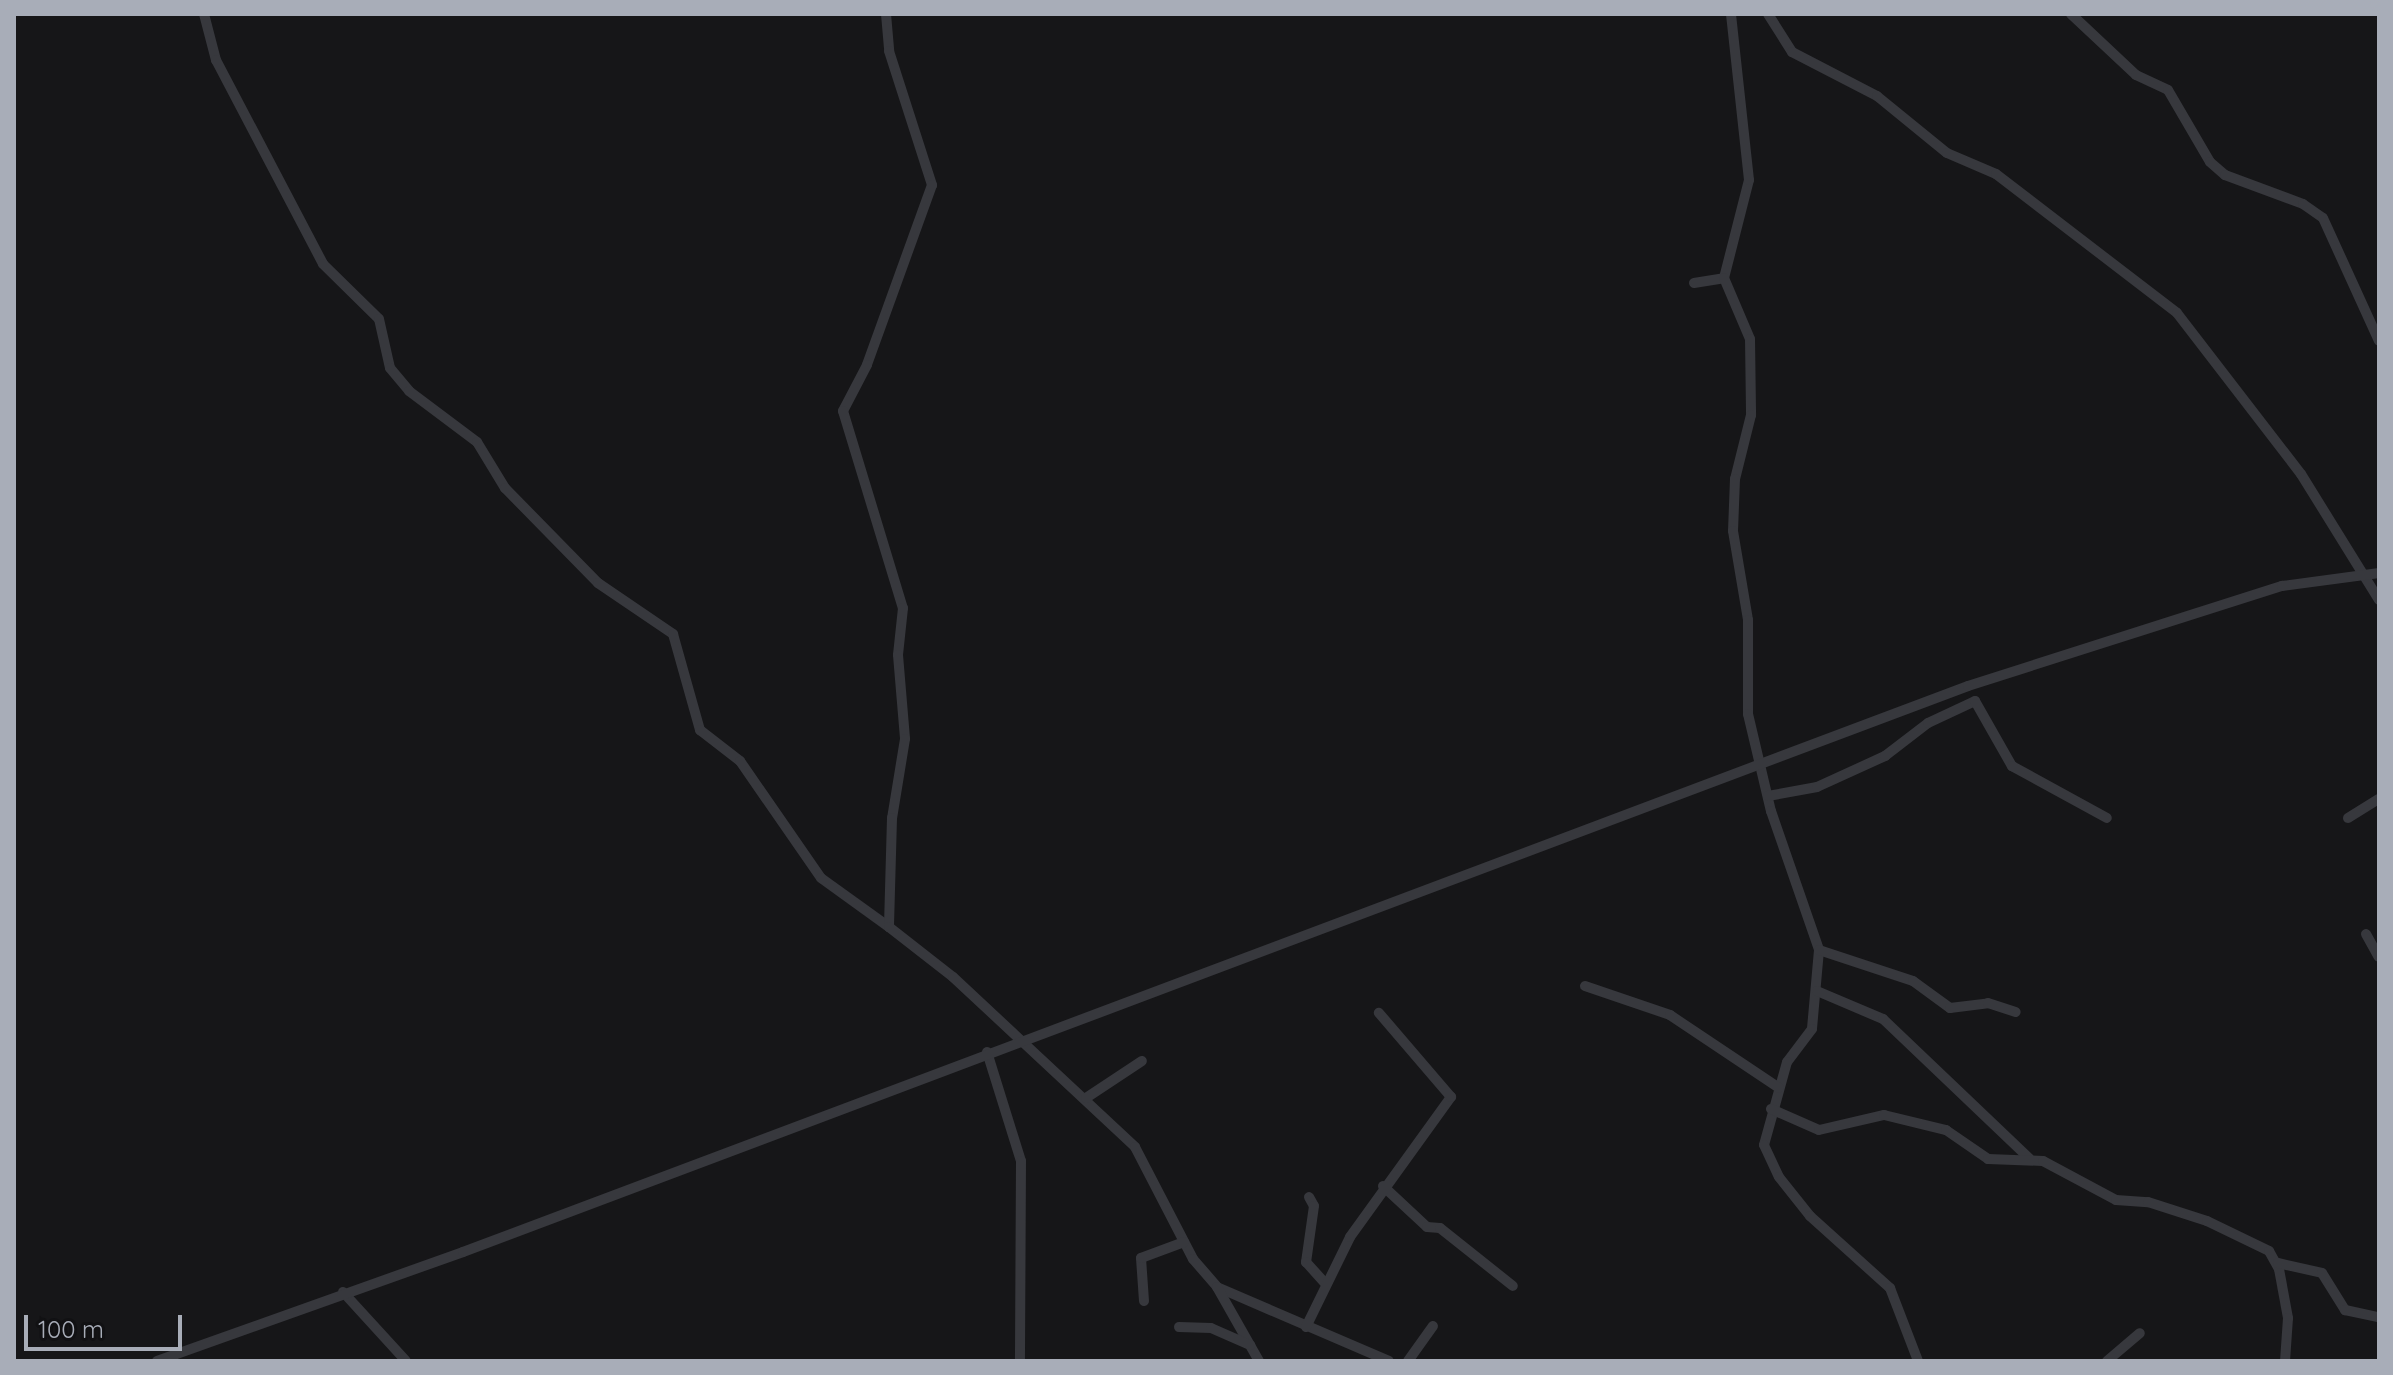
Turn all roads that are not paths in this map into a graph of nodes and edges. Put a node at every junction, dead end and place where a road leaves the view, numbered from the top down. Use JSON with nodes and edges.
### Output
{"nodes":[{"id":1,"x":204,"y":14,"type":"edge"},
{"id":2,"x":886,"y":14,"type":"edge"},
{"id":3,"x":1731,"y":14,"type":"edge"},
{"id":4,"x":1768,"y":14,"type":"edge"},
{"id":5,"x":2071,"y":14,"type":"edge"},
{"id":6,"x":1724,"y":278,"type":"junction"},
{"id":7,"x":1694,"y":283,"type":"dead end"},
{"id":8,"x":2379,"y":341,"type":"edge"},
{"id":9,"x":2379,"y":573,"type":"edge"},
{"id":10,"x":2363,"y":575,"type":"junction"},
{"id":11,"x":2379,"y":600,"type":"edge"},
{"id":12,"x":1760,"y":763,"type":"junction"},
{"id":13,"x":1768,"y":796,"type":"junction"},
{"id":14,"x":2379,"y":799,"type":"edge"},
{"id":15,"x":2107,"y":818,"type":"dead end"},
{"id":16,"x":2348,"y":818,"type":"dead end"},
{"id":17,"x":889,"y":927,"type":"junction"},
{"id":18,"x":2366,"y":934,"type":"dead end"},
{"id":19,"x":1819,"y":950,"type":"junction"},
{"id":20,"x":2379,"y":957,"type":"edge"},
{"id":21,"x":1585,"y":986,"type":"dead end"},
{"id":22,"x":1817,"y":991,"type":"junction"},
{"id":23,"x":2016,"y":1012,"type":"dead end"},
{"id":24,"x":1379,"y":1013,"type":"dead end"},
{"id":25,"x":1015,"y":1040,"type":"junction"},
{"id":26,"x":987,"y":1052,"type":"junction"},
{"id":27,"x":1142,"y":1061,"type":"dead end"},
{"id":28,"x":1779,"y":1088,"type":"junction"},
{"id":29,"x":1086,"y":1098,"type":"junction"},
{"id":30,"x":1771,"y":1109,"type":"junction"},
{"id":31,"x":2030,"y":1159,"type":"junction"},
{"id":32,"x":1383,"y":1186,"type":"junction"},
{"id":33,"x":1309,"y":1197,"type":"dead end"},
{"id":34,"x":1184,"y":1242,"type":"junction"},
{"id":35,"x":2278,"y":1263,"type":"junction"},
{"id":36,"x":1324,"y":1282,"type":"junction"},
{"id":37,"x":1513,"y":1286,"type":"dead end"},
{"id":38,"x":1217,"y":1287,"type":"junction"},
{"id":39,"x":343,"y":1292,"type":"junction"},
{"id":40,"x":1144,"y":1301,"type":"dead end"},
{"id":41,"x":2379,"y":1317,"type":"edge"},
{"id":42,"x":1433,"y":1326,"type":"dead end"},
{"id":43,"x":1179,"y":1327,"type":"dead end"},
{"id":44,"x":1306,"y":1327,"type":"junction"},
{"id":45,"x":2140,"y":1333,"type":"dead end"},
{"id":46,"x":1250,"y":1345,"type":"junction"},
{"id":47,"x":157,"y":1361,"type":"edge"},
{"id":48,"x":406,"y":1361,"type":"edge"},
{"id":49,"x":1020,"y":1361,"type":"edge"},
{"id":50,"x":1259,"y":1361,"type":"edge"},
{"id":51,"x":1389,"y":1361,"type":"edge"},
{"id":52,"x":1408,"y":1361,"type":"edge"},
{"id":53,"x":1918,"y":1361,"type":"edge"},
{"id":54,"x":2107,"y":1361,"type":"edge"},
{"id":55,"x":2285,"y":1361,"type":"edge"}],
"edges":[{"from":1,"to":17,"type":"street"},
{"from":2,"to":17,"type":"street"},
{"from":3,"to":6,"type":"street"},
{"from":4,"to":10,"type":"street"},
{"from":5,"to":8,"type":"street"},
{"from":6,"to":7,"type":"street"},
{"from":6,"to":12,"type":"street"},
{"from":9,"to":10,"type":"street"},
{"from":10,"to":11,"type":"street"},
{"from":10,"to":12,"type":"street"},
{"from":12,"to":13,"type":"street"},
{"from":12,"to":25,"type":"street"},
{"from":13,"to":15,"type":"street"},
{"from":13,"to":19,"type":"street"},
{"from":14,"to":16,"type":"street"},
{"from":17,"to":25,"type":"street"},
{"from":18,"to":20,"type":"street"},
{"from":19,"to":22,"type":"street"},
{"from":19,"to":23,"type":"street"},
{"from":21,"to":28,"type":"street"},
{"from":22,"to":28,"type":"street"},
{"from":22,"to":31,"type":"street"},
{"from":24,"to":32,"type":"street"},
{"from":25,"to":26,"type":"street"},
{"from":25,"to":29,"type":"street"},
{"from":26,"to":39,"type":"street"},
{"from":26,"to":49,"type":"street"},
{"from":27,"to":29,"type":"street"},
{"from":28,"to":30,"type":"street"},
{"from":29,"to":34,"type":"street"},
{"from":30,"to":31,"type":"street"},
{"from":30,"to":53,"type":"street"},
{"from":31,"to":35,"type":"street"},
{"from":32,"to":36,"type":"street"},
{"from":32,"to":37,"type":"street"},
{"from":33,"to":36,"type":"street"},
{"from":34,"to":38,"type":"street"},
{"from":34,"to":40,"type":"street"},
{"from":35,"to":41,"type":"street"},
{"from":35,"to":55,"type":"street"},
{"from":36,"to":44,"type":"street"},
{"from":38,"to":44,"type":"street"},
{"from":38,"to":46,"type":"street"},
{"from":39,"to":47,"type":"street"},
{"from":39,"to":48,"type":"street"},
{"from":42,"to":52,"type":"street"},
{"from":43,"to":46,"type":"street"},
{"from":44,"to":51,"type":"street"},
{"from":45,"to":54,"type":"street"},
{"from":46,"to":50,"type":"street"}]}
